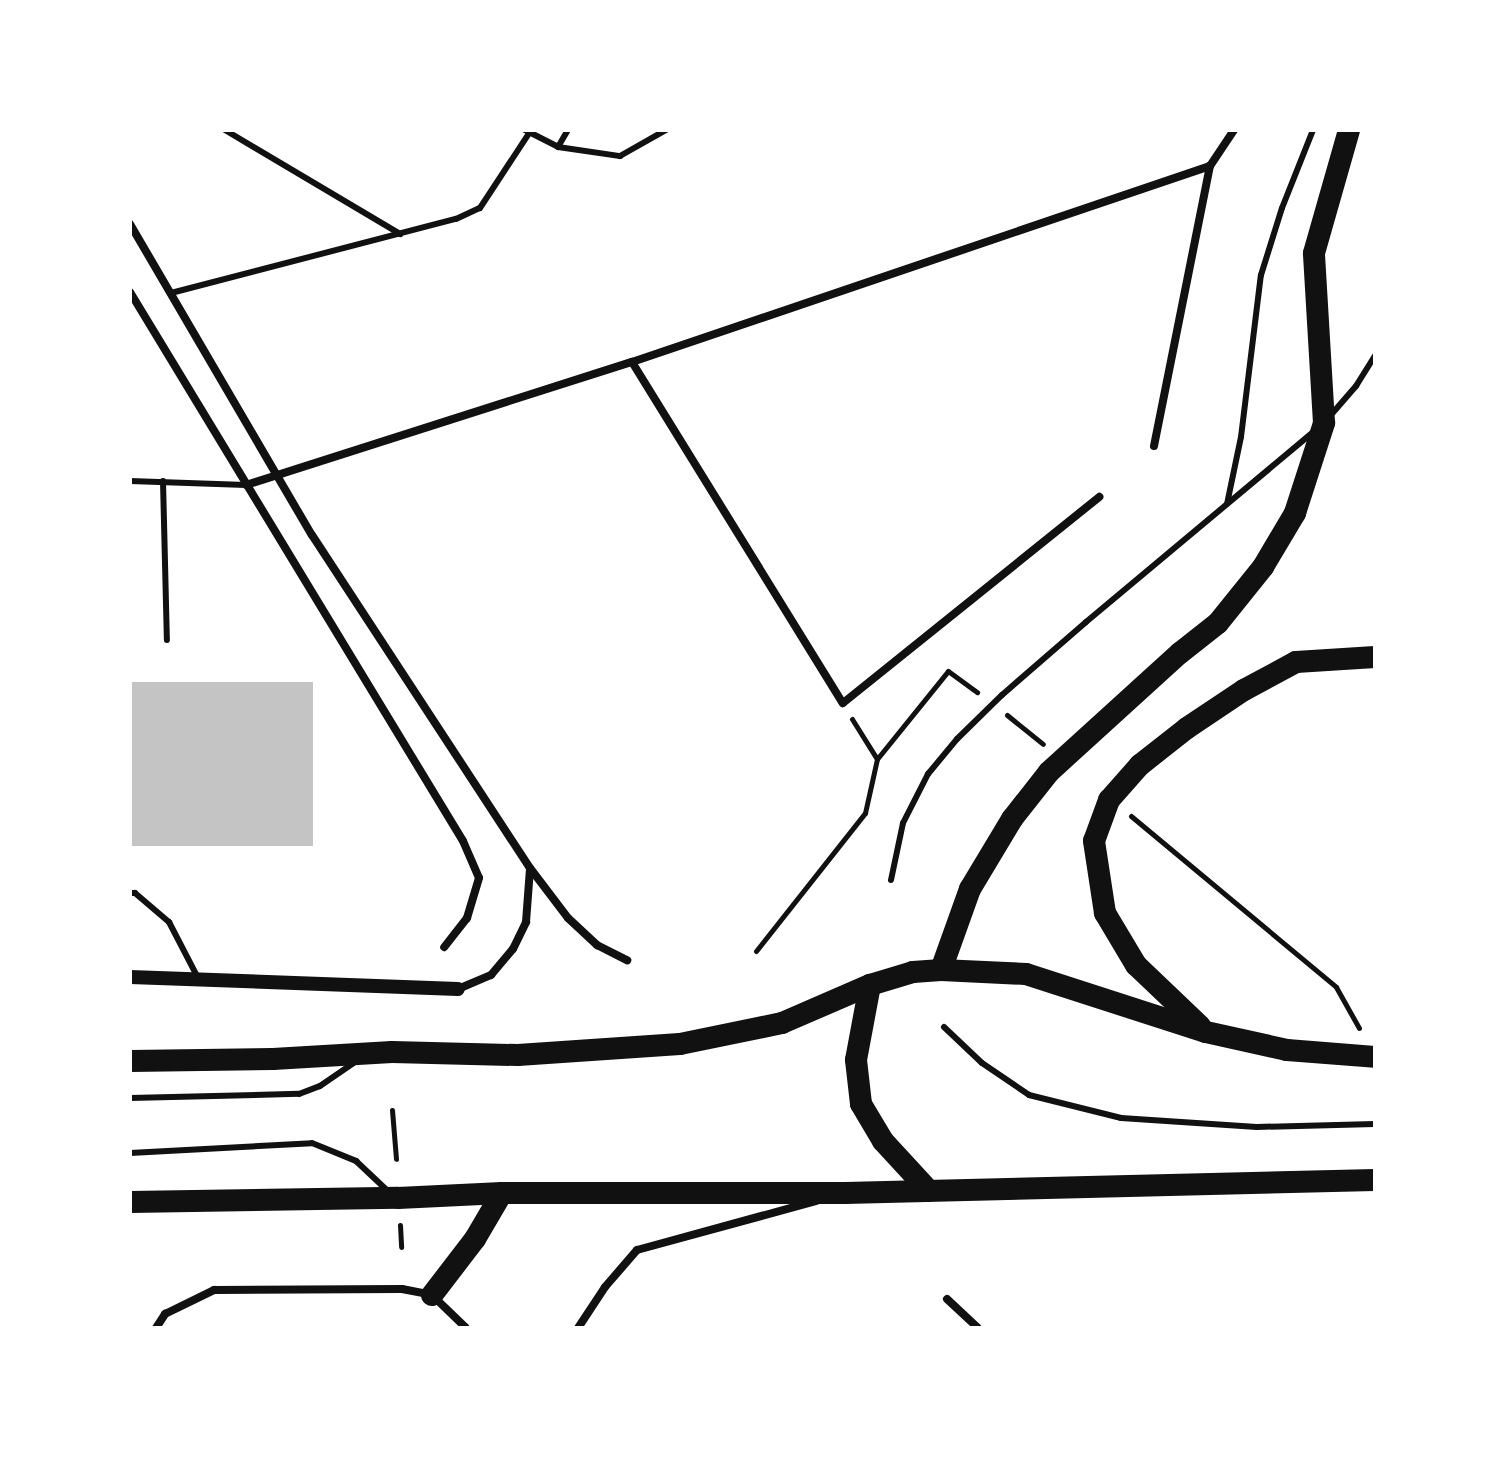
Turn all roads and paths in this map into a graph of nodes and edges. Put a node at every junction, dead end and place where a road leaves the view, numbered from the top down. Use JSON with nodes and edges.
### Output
{"nodes":[{"id":1,"x":225,"y":130,"type":"edge"},
{"id":2,"x":568,"y":130,"type":"edge"},
{"id":3,"x":666,"y":130,"type":"edge"},
{"id":4,"x":1234,"y":130,"type":"edge"},
{"id":5,"x":1313,"y":130,"type":"edge"},
{"id":6,"x":1349,"y":130,"type":"edge"},
{"id":7,"x":527,"y":131,"type":"edge"},
{"id":8,"x":558,"y":147,"type":"junction"},
{"id":9,"x":1210,"y":166,"type":"junction"},
{"id":10,"x":130,"y":224,"type":"edge"},
{"id":11,"x":400,"y":234,"type":"junction"},
{"id":12,"x":130,"y":292,"type":"edge"},
{"id":13,"x":171,"y":293,"type":"junction"},
{"id":14,"x":1375,"y":355,"type":"edge"},
{"id":15,"x":632,"y":362,"type":"junction"},
{"id":16,"x":1324,"y":423,"type":"junction"},
{"id":17,"x":1154,"y":446,"type":"dead end"},
{"id":18,"x":278,"y":475,"type":"junction"},
{"id":19,"x":130,"y":481,"type":"edge"},
{"id":20,"x":163,"y":481,"type":"junction"},
{"id":21,"x":246,"y":485,"type":"junction"},
{"id":22,"x":1099,"y":497,"type":"dead end"},
{"id":23,"x":1227,"y":504,"type":"junction"},
{"id":24,"x":167,"y":640,"type":"dead end"},
{"id":25,"x":1375,"y":657,"type":"edge"},
{"id":26,"x":843,"y":703,"type":"junction"},
{"id":27,"x":530,"y":868,"type":"junction"},
{"id":28,"x":891,"y":880,"type":"dead end"},
{"id":29,"x":130,"y":893,"type":"edge"},
{"id":30,"x":444,"y":947,"type":"dead end"},
{"id":31,"x":756,"y":951,"type":"dead end"},
{"id":32,"x":627,"y":960,"type":"dead end"},
{"id":33,"x":941,"y":970,"type":"junction"},
{"id":34,"x":196,"y":974,"type":"dead end"},
{"id":35,"x":130,"y":977,"type":"edge"},
{"id":36,"x":870,"y":985,"type":"junction"},
{"id":37,"x":1336,"y":987,"type":"dead end"},
{"id":38,"x":458,"y":989,"type":"joint"},
{"id":39,"x":944,"y":1027,"type":"dead end"},
{"id":40,"x":1206,"y":1032,"type":"junction"},
{"id":41,"x":368,"y":1053,"type":"junction"},
{"id":42,"x":1375,"y":1057,"type":"edge"},
{"id":43,"x":130,"y":1061,"type":"edge"},
{"id":44,"x":130,"y":1098,"type":"edge"},
{"id":45,"x":392,"y":1110,"type":"dead end"},
{"id":46,"x":1375,"y":1124,"type":"edge"},
{"id":47,"x":130,"y":1153,"type":"edge"},
{"id":48,"x":396,"y":1159,"type":"dead end"},
{"id":49,"x":1375,"y":1180,"type":"edge"},
{"id":50,"x":929,"y":1191,"type":"junction"},
{"id":51,"x":502,"y":1193,"type":"junction"},
{"id":52,"x":845,"y":1193,"type":"junction"},
{"id":53,"x":130,"y":1202,"type":"edge"},
{"id":54,"x":398,"y":1209,"type":"junction"},
{"id":55,"x":401,"y":1247,"type":"dead end"},
{"id":56,"x":432,"y":1295,"type":"junction"},
{"id":57,"x":947,"y":1299,"type":"dead end"},
{"id":58,"x":156,"y":1328,"type":"edge"},
{"id":59,"x":466,"y":1328,"type":"edge"},
{"id":60,"x":578,"y":1328,"type":"edge"},
{"id":61,"x":978,"y":1328,"type":"edge"}],
"edges":[{"from":1,"to":11,"type":"lane"},
{"from":2,"to":8,"type":"lane"},
{"from":3,"to":8,"type":"lane"},
{"from":4,"to":9,"type":"street"},
{"from":5,"to":23,"type":"lane"},
{"from":6,"to":16,"type":"highway"},
{"from":7,"to":8,"type":"lane"},
{"from":7,"to":11,"type":"lane"},
{"from":9,"to":15,"type":"street"},
{"from":9,"to":17,"type":"street"},
{"from":10,"to":13,"type":"street"},
{"from":11,"to":13,"type":"lane"},
{"from":12,"to":21,"type":"street"},
{"from":13,"to":18,"type":"street"},
{"from":14,"to":16,"type":"lane"},
{"from":15,"to":18,"type":"street"},
{"from":15,"to":26,"type":"street"},
{"from":16,"to":23,"type":"lane"},
{"from":16,"to":33,"type":"highway"},
{"from":18,"to":21,"type":"street"},
{"from":18,"to":27,"type":"street"},
{"from":19,"to":20,"type":"lane"},
{"from":20,"to":21,"type":"lane"},
{"from":20,"to":24,"type":"lane"},
{"from":21,"to":30,"type":"street"},
{"from":22,"to":26,"type":"street"},
{"from":23,"to":28,"type":"lane"},
{"from":25,"to":40,"type":"highway"},
{"from":26,"to":31,"type":"path"},
{"from":27,"to":32,"type":"street"},
{"from":27,"to":38,"type":"street"},
{"from":29,"to":34,"type":"lane"},
{"from":33,"to":36,"type":"highway"},
{"from":33,"to":40,"type":"highway"},
{"from":35,"to":38,"type":"street"},
{"from":36,"to":41,"type":"highway"},
{"from":36,"to":50,"type":"highway"},
{"from":37,"to":42,"type":"path"},
{"from":39,"to":46,"type":"lane"},
{"from":40,"to":42,"type":"highway"},
{"from":41,"to":43,"type":"highway"},
{"from":41,"to":44,"type":"lane"},
{"from":45,"to":48,"type":"path"},
{"from":47,"to":54,"type":"lane"},
{"from":49,"to":50,"type":"highway"},
{"from":50,"to":52,"type":"highway"},
{"from":51,"to":52,"type":"highway"},
{"from":51,"to":54,"type":"highway"},
{"from":51,"to":56,"type":"highway"},
{"from":52,"to":60,"type":"street"},
{"from":53,"to":54,"type":"highway"},
{"from":54,"to":55,"type":"path"},
{"from":56,"to":58,"type":"street"},
{"from":56,"to":59,"type":"street"},
{"from":57,"to":61,"type":"street"}]}
